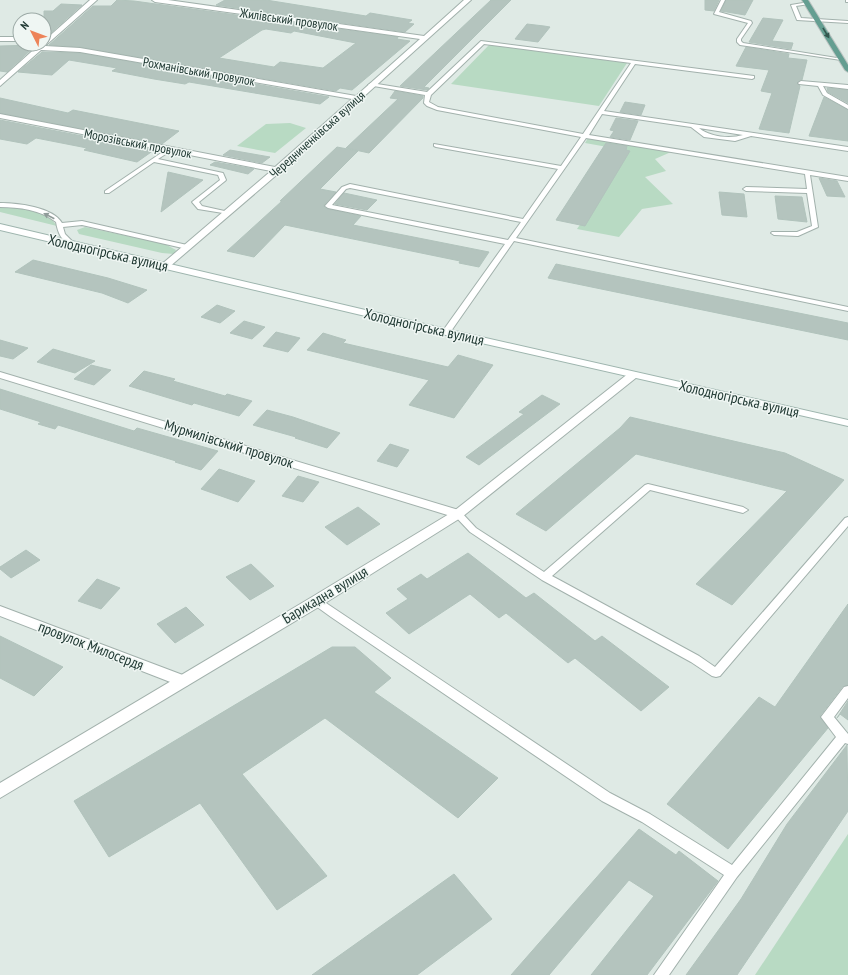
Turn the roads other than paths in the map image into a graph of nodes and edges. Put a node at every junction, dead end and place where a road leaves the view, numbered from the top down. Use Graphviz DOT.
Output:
graph roads {
  1 [pos="94,0"];
  2 [pos="155,0"];
  3 [pos="468,0"];
  4 [pos="723,0"];
  5 [pos="806,2"];
  6 [pos="818,20"];
  7 [pos="848,22"];
  8 [pos="52,36"];
  9 [pos="423,38"];
  10 [pos="0,39"];
  11 [pos="12,39"];
  12 [pos="52,45"];
  13 [pos="34,52"];
  14 [pos="841,59"];
  15 [pos="634,62"];
  16 [pos="848,70"];
  17 [pos="752,77"];
  18 [pos="801,83"];
  19 [pos="0,84"];
  20 [pos="820,84"];
  21 [pos="371,85"];
  22 [pos="848,87"];
  23 [pos="428,94"];
  24 [pos="357,98"];
  25 [pos="848,106"];
  26 [pos="601,112"];
  27 [pos="0,116"];
  28 [pos="585,136"];
  29 [pos="436,145"];
  30 [pos="170,149"];
  31 [pos="848,149"];
  32 [pos="154,160"];
  33 [pos="562,168"];
  34 [pos="277,170"];
  35 [pos="808,172"];
  36 [pos="848,178"];
  37 [pos="746,189"];
  38 [pos="810,191"];
  39 [pos="107,192"];
  40 [pos="0,205"];
  41 [pos="227,213"];
  42 [pos="526,221"];
  43 [pos="60,225"];
  44 [pos="0,227"];
  45 [pos="774,233"];
  46 [pos="511,241"];
  47 [pos="72,244"];
  48 [pos="187,247"];
  49 [pos="165,266"];
  50 [pos="848,309"];
  51 [pos="446,332"];
  52 [pos="0,375"];
  53 [pos="633,375"];
  54 [pos="848,423"];
  55 [pos="743,510"];
  56 [pos="458,514"];
  57 [pos="848,520"];
  58 [pos="545,577"];
  59 [pos="317,601"];
  60 [pos="0,611"];
  61 [pos="183,681"];
  62 [pos="848,690"];
  63 [pos="846,738"];
  64 [pos="0,790"];
  65 [pos="733,873"];
  66 [pos="661,975"];
  1 -- 8 [label="street"];
  2 -- 9 [label="street, Жилівський провулок"];
  3 -- 9 [label="street, Чередниченківська вулиця"];
  4 -- 14 [label="lane"];
  5 -- 6 [label="main road"];
  5 -- 6 [label="lane"];
  6 -- 7 [label="lane"];
  6 -- 14 [label="main road, one-way"];
  9 -- 21 [label="street, Чередниченківська вулиця"];
  10 -- 11 [label="street"];
  12 -- 24 [label="street, Рохманівський провулок"];
  13 -- 19 [label="street"];
  14 -- 16 [label="main road"];
  15 -- 17 [label="lane"];
  15 -- 23 [label="lane"];
  15 -- 26 [label="lane"];
  18 -- 20 [label="lane"];
  20 -- 22 [label="lane"];
  20 -- 25 [label="lane"];
  21 -- 23 [label="lane"];
  21 -- 24 [label="street, Чередниченківська вулиця"];
  23 -- 28 [label="lane"];
  24 -- 34 [label="street, Чередниченківська вулиця"];
  26 -- 28 [label="lane"];
  26 -- 31 [label="lane"];
  27 -- 30 [label="street, Морозівський провулок"];
  28 -- 33 [label="lane"];
  28 -- 35 [label="lane"];
  29 -- 33 [label="lane"];
  30 -- 32 [label="lane"];
  30 -- 34 [label="street, Морозівський провулок"];
  32 -- 39 [label="lane"];
  32 -- 41 [label="lane"];
  33 -- 42 [label="lane"];
  34 -- 41 [label="street, Чередниченківська вулиця"];
  35 -- 36 [label="lane"];
  35 -- 38 [label="lane"];
  37 -- 38 [label="lane"];
  38 -- 45 [label="lane"];
  43 -- 40 [label="lane, one-way"];
  41 -- 48 [label="street, Чередниченківська вулиця"];
  42 -- 46 [label="lane"];
  42 -- 46 [label="lane"];
  43 -- 47 [label="lane"];
  43 -- 48 [label="lane"];
  44 -- 47 [label="street, Холодногірська вулиця"];
  46 -- 50 [label="lane"];
  46 -- 51 [label="lane"];
  47 -- 49 [label="street, Холодногірська вулиця"];
  48 -- 49 [label="street, Чередниченківська вулиця"];
  49 -- 51 [label="street, Холодногірська вулиця"];
  51 -- 53 [label="street, Холодногірська вулиця"];
  52 -- 56 [label="street, Мурмилівський провулок"];
  53 -- 54 [label="street, Холодногірська вулиця"];
  53 -- 56 [label="street, Барикадна вулиця"];
  55 -- 58 [label="lane"];
  56 -- 58 [label="lane"];
  56 -- 59 [label="street, Барикадна вулиця"];
  57 -- 58 [label="lane"];
  59 -- 61 [label="street, Барикадна вулиця"];
  59 -- 65 [label="lane"];
  60 -- 61 [label="street, провулок Милосердя"];
  61 -- 64 [label="street, Барикадна вулиця"];
  62 -- 63 [label="lane"];
  63 -- 65 [label="lane"];
  65 -- 66 [label="lane"];
}
